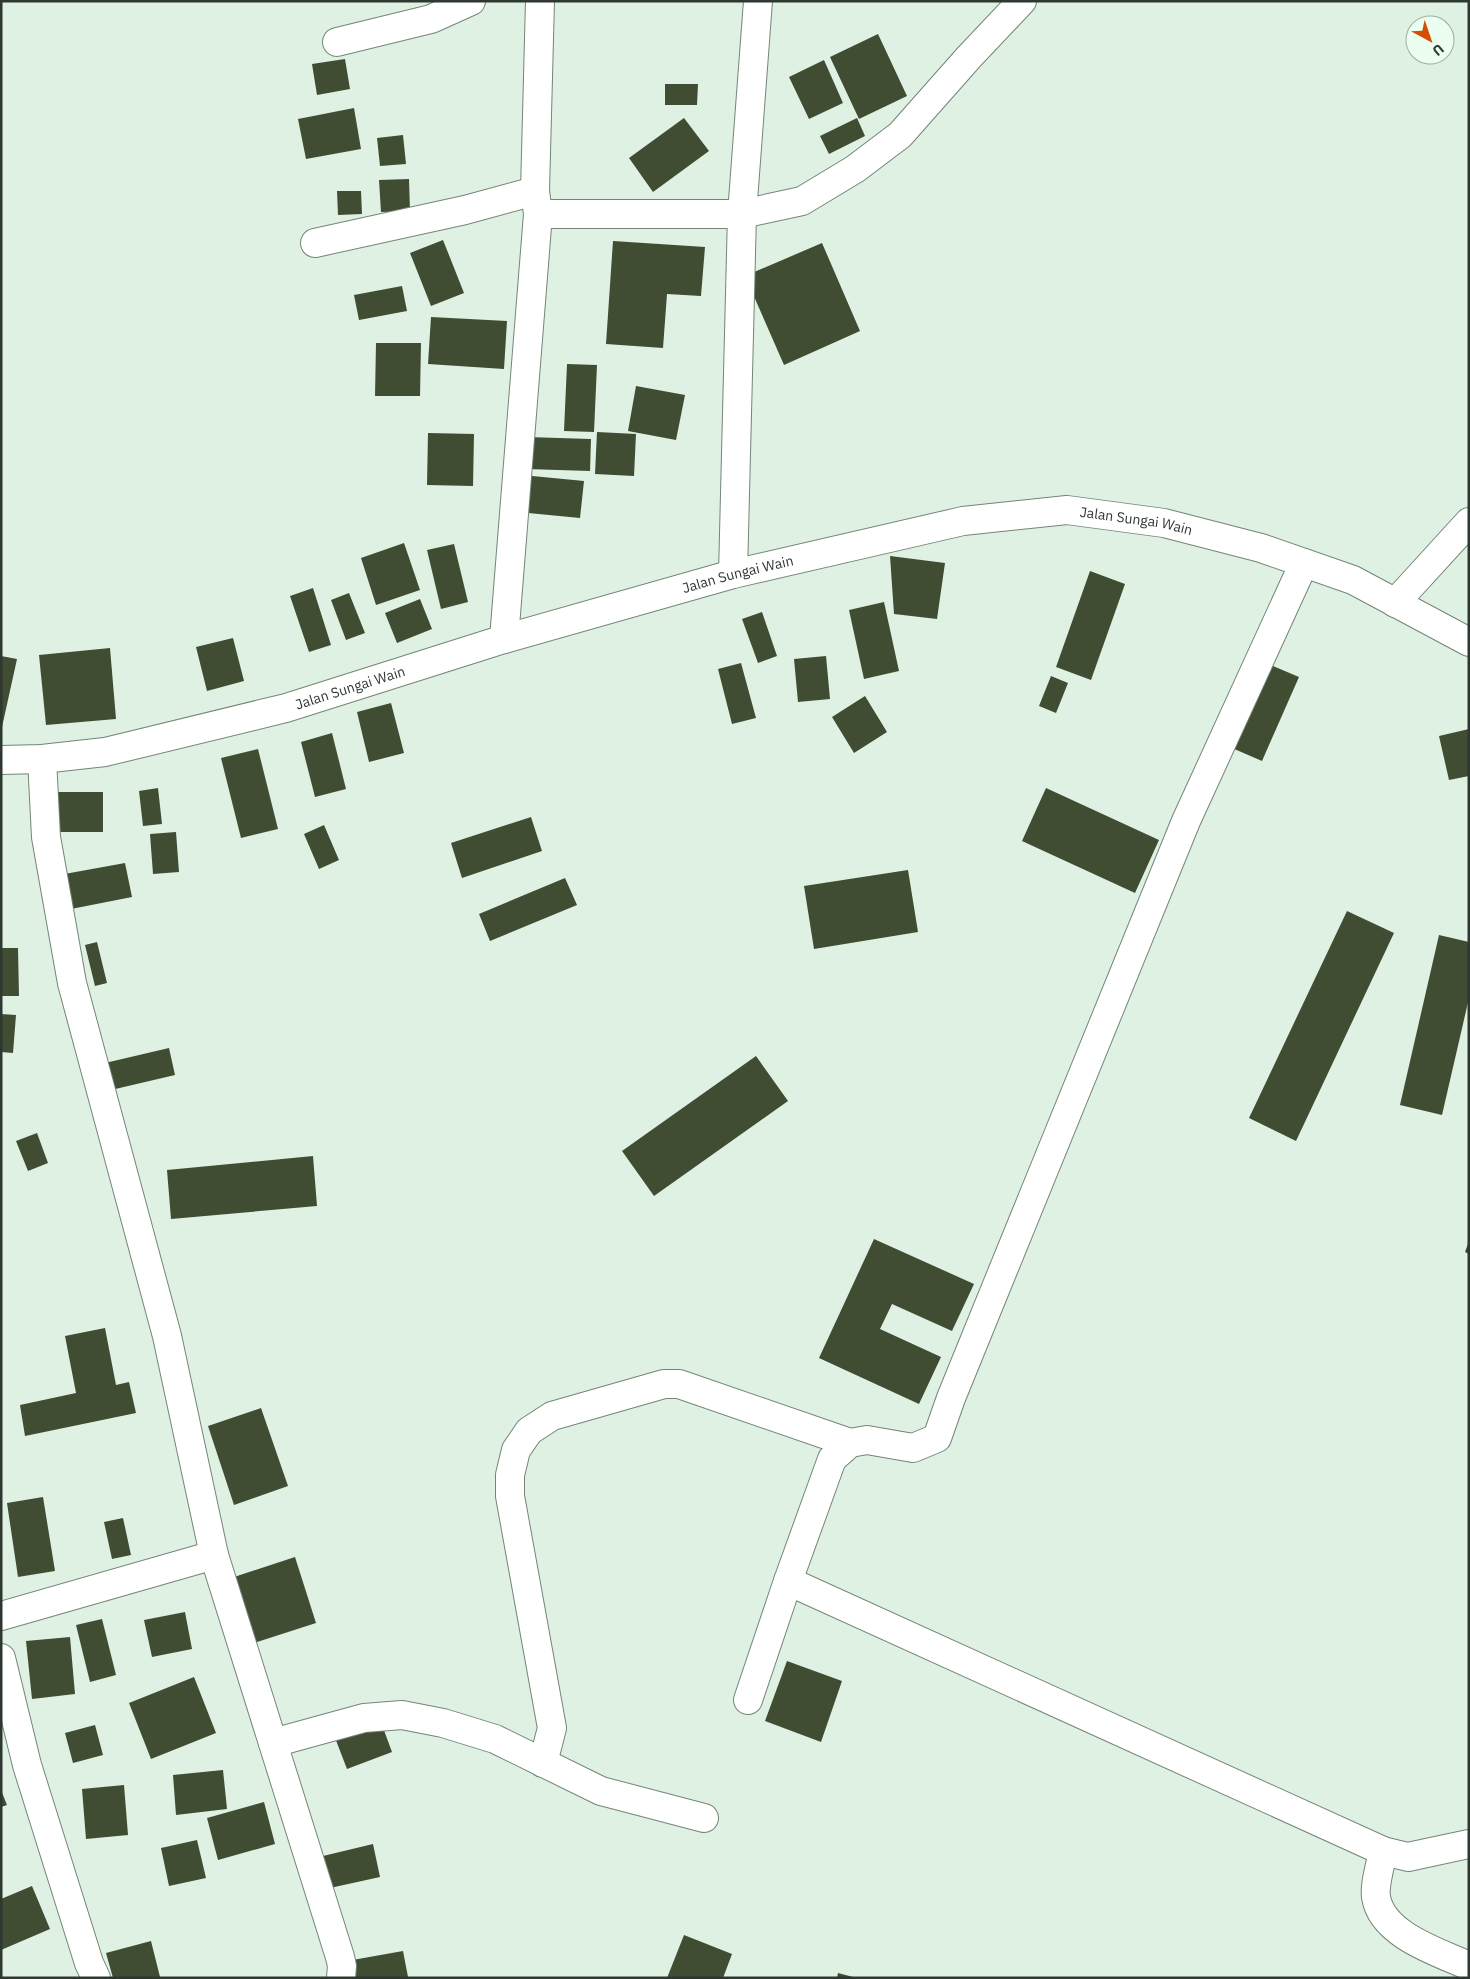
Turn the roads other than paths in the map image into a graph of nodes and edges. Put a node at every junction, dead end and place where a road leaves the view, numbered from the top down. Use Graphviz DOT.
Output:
graph roads {
  1 [pos="471,1"];
  2 [pos="540,1"];
  3 [pos="758,1"];
  4 [pos="1022,1"];
  5 [pos="337,42"];
  6 [pos="536,203"];
  7 [pos="742,214"];
  8 [pos="315,243"];
  9 [pos="1469,522"];
  10 [pos="1304,563"];
  11 [pos="733,574"];
  12 [pos="1395,603"];
  13 [pos="504,639"];
  14 [pos="1469,642"];
  15 [pos="42,759"];
  16 [pos="1,760"];
  17 [pos="850,1442"];
  18 [pos="214,1554"];
  19 [pos="788,1581"];
  20 [pos="1,1616"];
  21 [pos="1,1658"];
  22 [pos="748,1700"];
  23 [pos="273,1743"];
  24 [pos="542,1763"];
  25 [pos="704,1818"];
  26 [pos="1469,1844"];
  27 [pos="1383,1851"];
  28 [pos="1469,1966"];
  29 [pos="96,1978"];
  30 [pos="341,1978"];
  1 -- 5 [label="street"];
  2 -- 6 [label="street"];
  3 -- 7 [label="street"];
  4 -- 7 [label="street"];
  6 -- 7 [label="street"];
  6 -- 8 [label="street"];
  6 -- 13 [label="street"];
  7 -- 11 [label="street"];
  9 -- 12 [label="street"];
  10 -- 11 [label="street, Jalan Sungai Wain"];
  10 -- 12 [label="street, Jalan Sungai Wain"];
  10 -- 17 [label="street"];
  11 -- 13 [label="street, Jalan Sungai Wain"];
  12 -- 14 [label="street, Jalan Sungai Wain"];
  13 -- 15 [label="street, Jalan Sungai Wain"];
  15 -- 16 [label="street, Jalan Sungai Wain"];
  15 -- 18 [label="street"];
  17 -- 19 [label="street"];
  17 -- 24 [label="street"];
  18 -- 20 [label="street"];
  18 -- 23 [label="street"];
  19 -- 22 [label="street"];
  19 -- 27 [label="street"];
  21 -- 29 [label="street"];
  23 -- 24 [label="street"];
  23 -- 30 [label="street"];
  24 -- 25 [label="street"];
  26 -- 27 [label="street"];
  27 -- 28 [label="street"];
}
